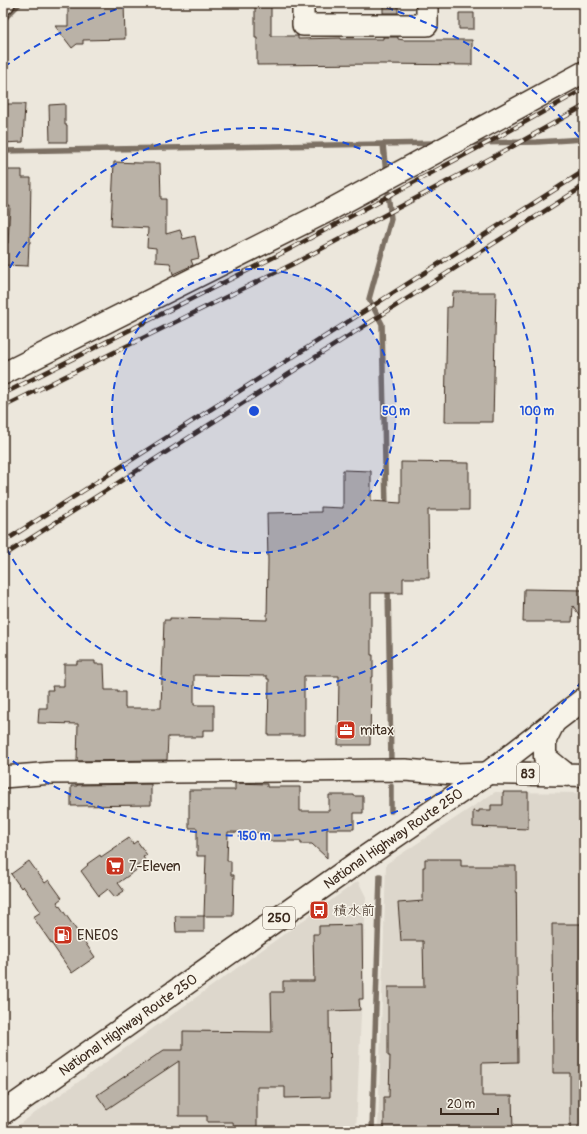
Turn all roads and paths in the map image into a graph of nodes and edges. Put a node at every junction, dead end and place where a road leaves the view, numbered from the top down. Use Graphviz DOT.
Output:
graph roads {
  1 [pos="303,3"];
  2 [pos="427,3"];
  3 [pos="584,72"];
  4 [pos="3,374"];
  5 [pos="584,700"];
  6 [pos="554,722"];
  7 [pos="488,773"];
  8 [pos="576,775"];
  9 [pos="3,777"];
  10 [pos="3,1113"];
  1 -- 2 [label="street"];
  3 -- 4 [label="street"];
  5 -- 6 [label="main road, National Highway Route 250 / 250"];
  6 -- 7 [label="main road, National Highway Route 250 / 250"];
  6 -- 8 [label="main road, 83"];
  7 -- 8 [label="main road, 83"];
  7 -- 9 [label="street"];
  7 -- 10 [label="main road, National Highway Route 250 / 250"];
}
